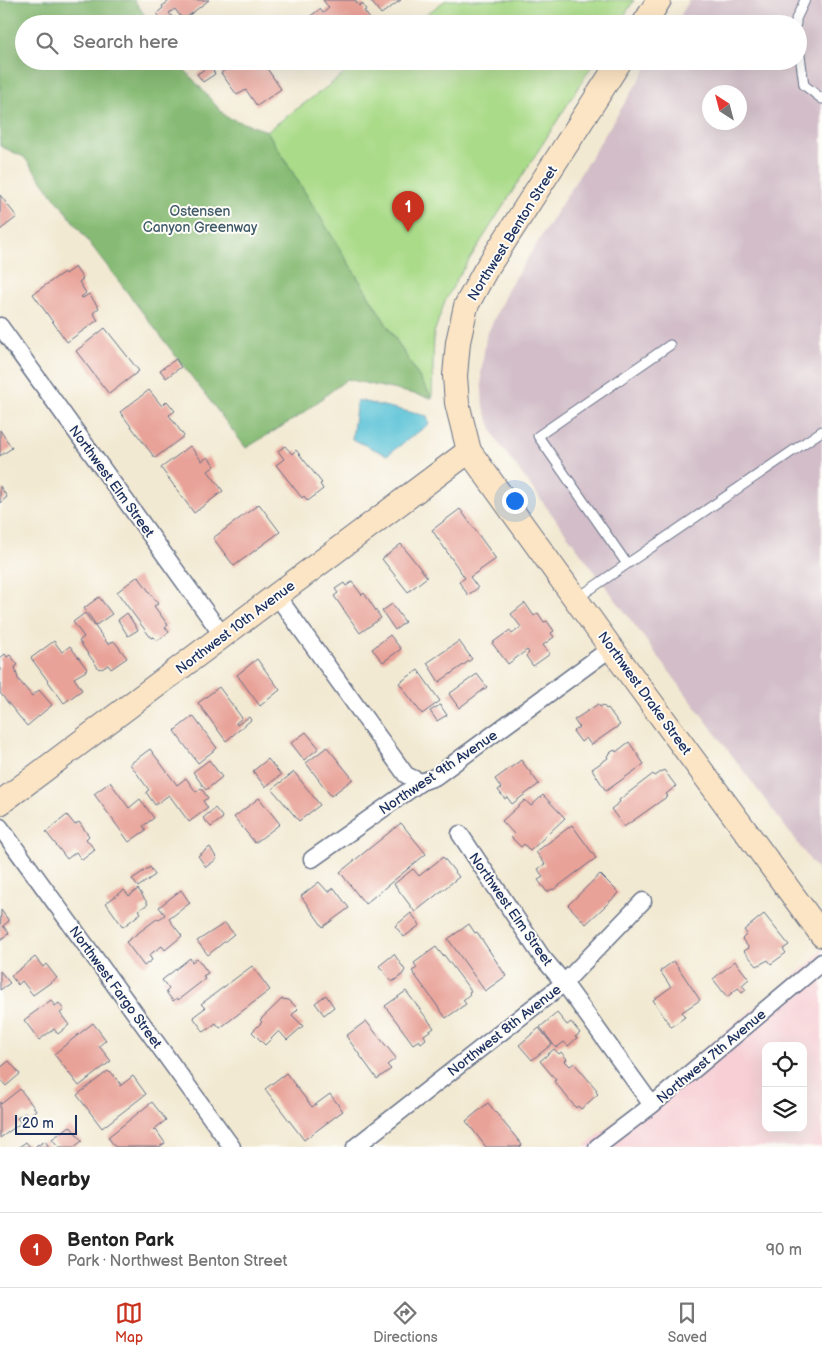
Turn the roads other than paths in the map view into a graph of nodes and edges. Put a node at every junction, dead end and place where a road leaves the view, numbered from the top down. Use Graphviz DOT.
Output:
graph roads {
  1 [pos="660,0"];
  2 [pos="805,0"];
  3 [pos="650,15"];
  4 [pos="798,15"];
  5 [pos="614,70"];
  6 [pos="802,70"];
  7 [pos="822,99"];
  8 [pos="0,326"];
  9 [pos="670,345"];
  10 [pos="822,431"];
  11 [pos="469,451"];
  12 [pos="626,564"];
  13 [pos="277,596"];
  14 [pos="576,599"];
  15 [pos="223,636"];
  16 [pos="612,648"];
  17 [pos="421,782"];
  18 [pos="0,803"];
  19 [pos="0,828"];
  20 [pos="460,834"];
  21 [pos="312,859"];
  22 [pos="643,901"];
  23 [pos="822,935"];
  24 [pos="822,962"];
  25 [pos="564,983"];
  26 [pos="652,1105"];
  27 [pos="232,1147"];
  28 [pos="355,1147"];
  29 [pos="598,1147"];
  1 -- 3 [label="street"];
  2 -- 4 [label="lane"];
  5 -- 11 [label="street, Northwest Benton Street"];
  6 -- 7 [label="lane"];
  8 -- 15 [label="street, Northwest Elm Street"];
  9 -- 12 [label="lane"];
  10 -- 12 [label="lane"];
  11 -- 13 [label="street, Northwest 10th Avenue"];
  11 -- 14 [label="street, Northwest Drake Street"];
  12 -- 14 [label="lane"];
  13 -- 15 [label="street, Northwest 10th Avenue"];
  13 -- 17 [label="street"];
  14 -- 16 [label="street, Northwest Drake Street"];
  15 -- 18 [label="street, Northwest 10th Avenue"];
  16 -- 17 [label="street, Northwest 9th Avenue"];
  16 -- 23 [label="street, Northwest Drake Street"];
  17 -- 21 [label="street, Northwest 9th Avenue"];
  19 -- 27 [label="street, Northwest Fargo Street"];
  20 -- 25 [label="street, Northwest Elm Street"];
  22 -- 25 [label="street, Northwest 8th Avenue"];
  24 -- 26 [label="street, Northwest 7th Avenue"];
  25 -- 26 [label="street, Northwest Elm Street"];
  25 -- 28 [label="street, Northwest 8th Avenue"];
  26 -- 29 [label="street, Northwest 7th Avenue"];
}
